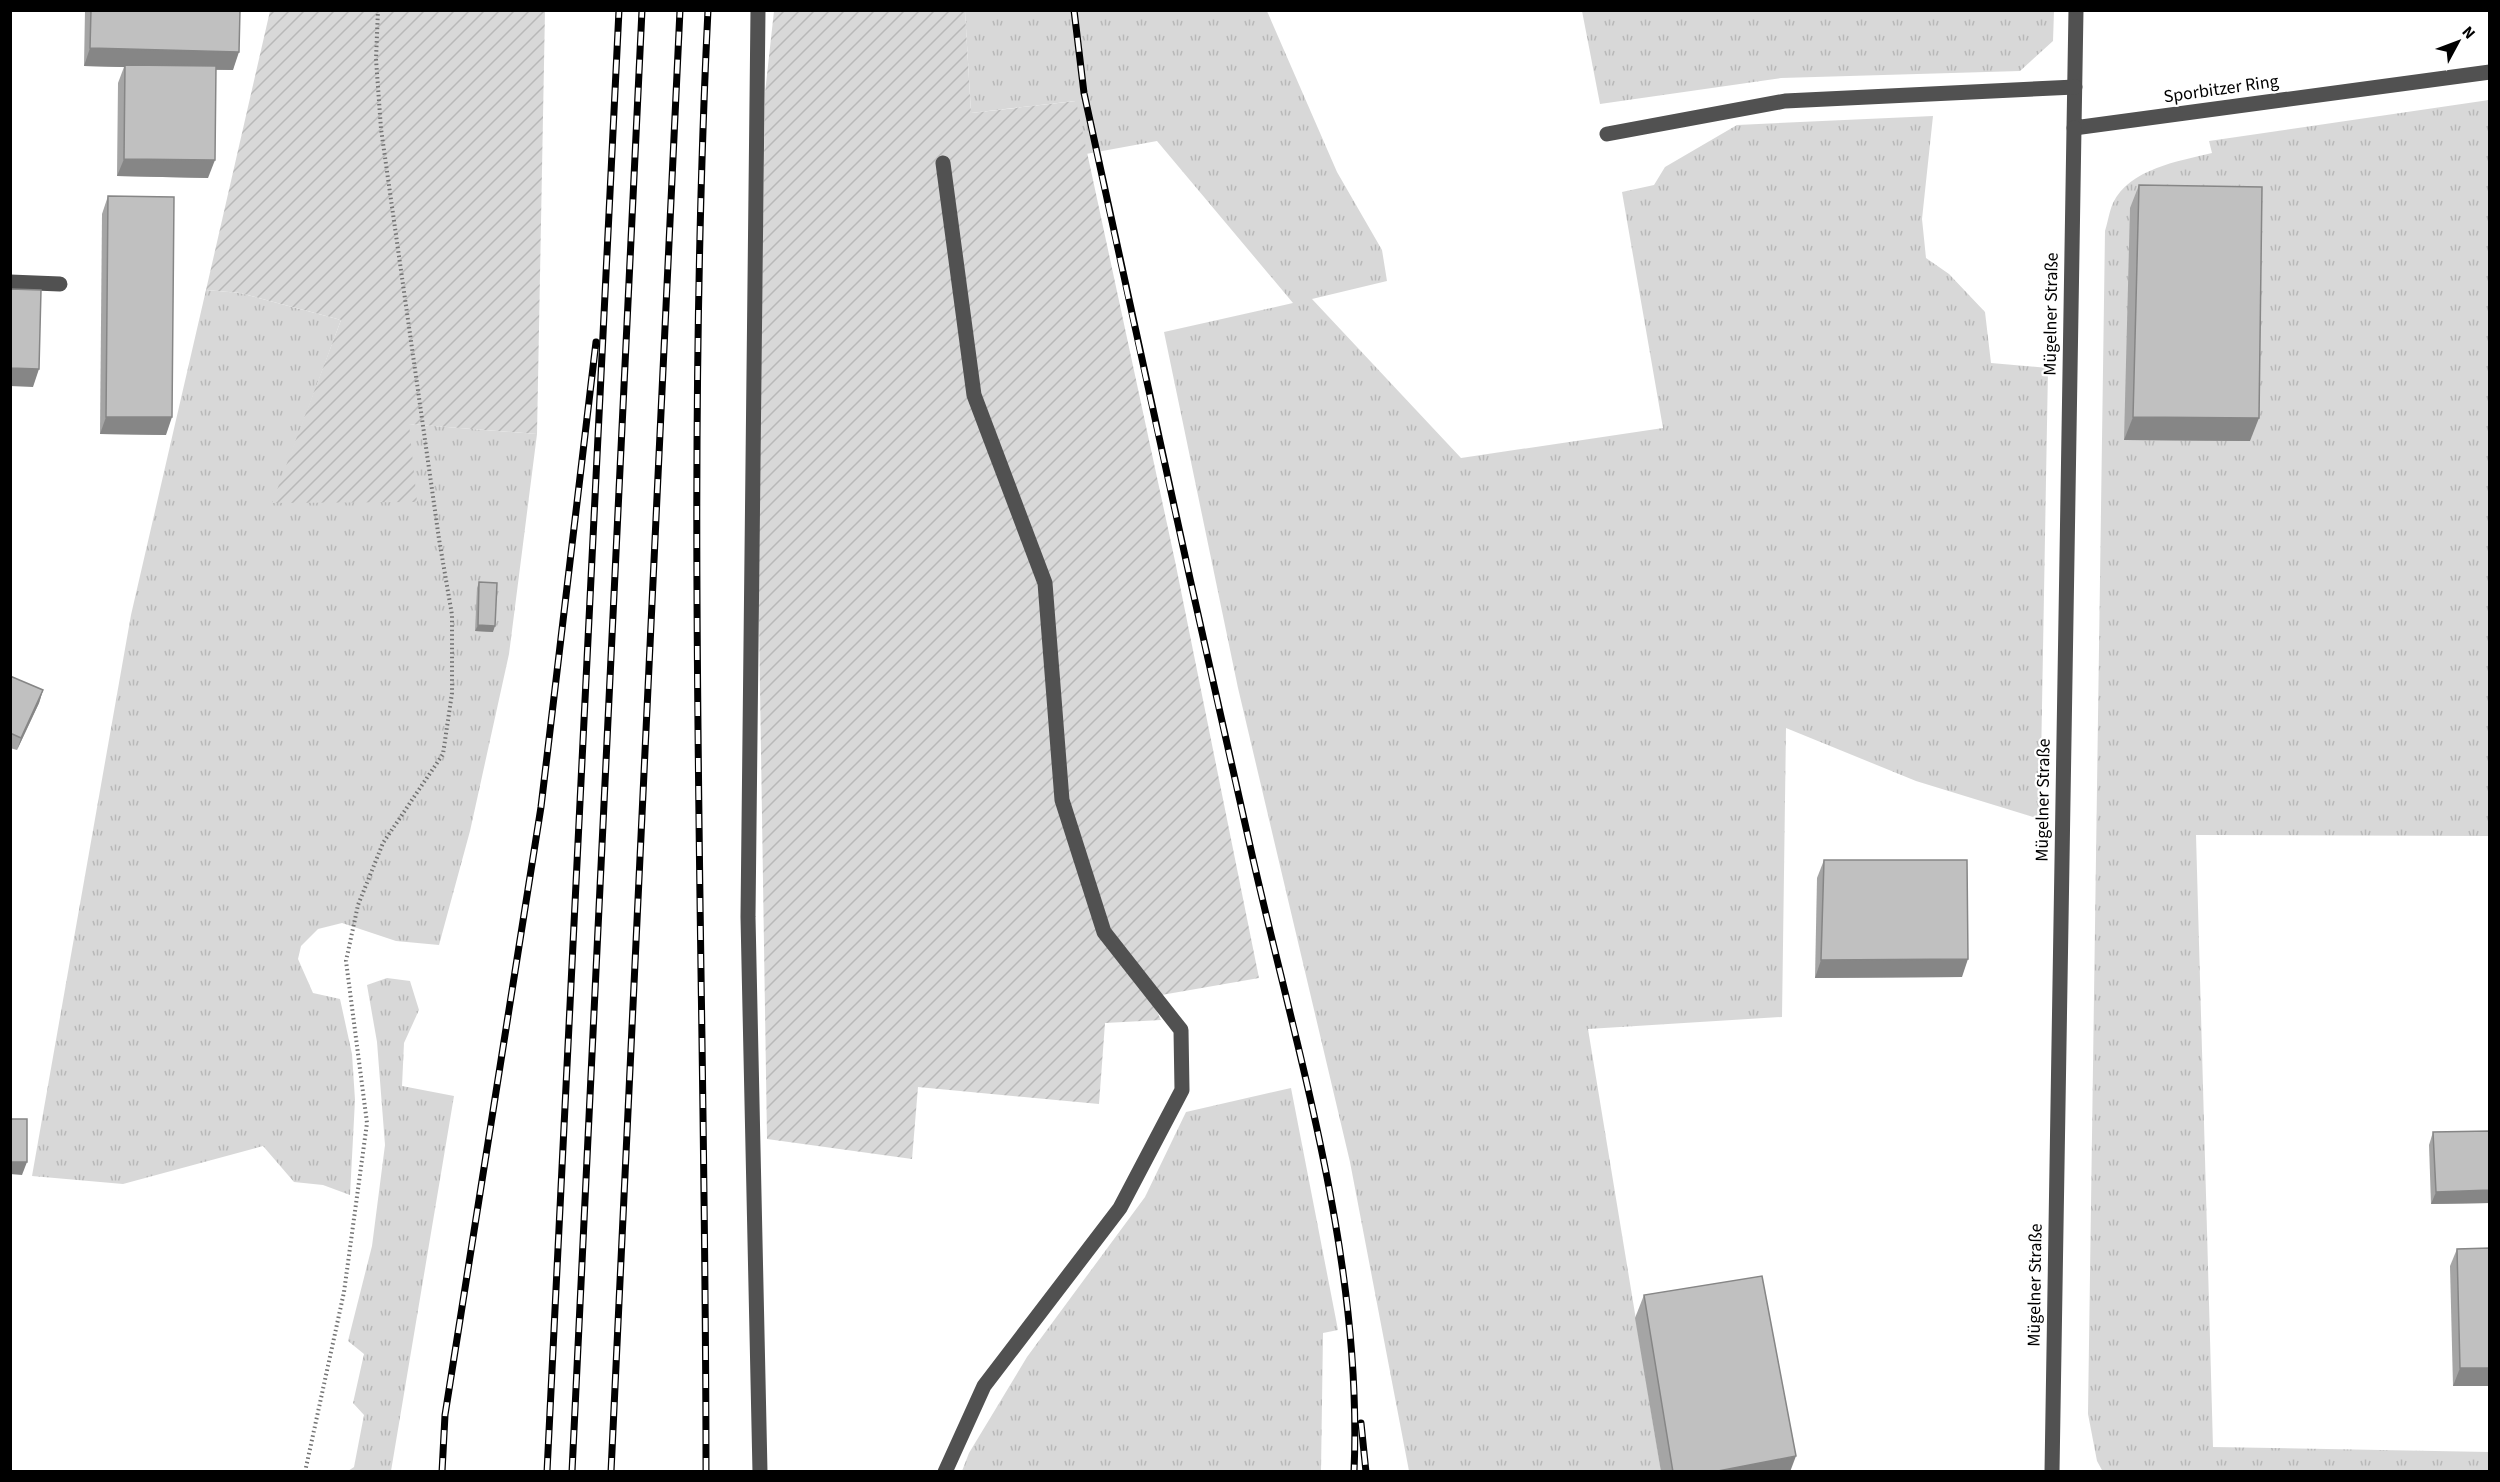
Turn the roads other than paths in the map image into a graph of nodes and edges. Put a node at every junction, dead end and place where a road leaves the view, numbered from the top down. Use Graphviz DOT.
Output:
graph roads {
  1 [pos="758,10"];
  2 [pos="2076,10"];
  3 [pos="2490,72"];
  4 [pos="2074,87"];
  5 [pos="2074,128"];
  6 [pos="1607,134"];
  7 [pos="943,163"];
  8 [pos="10,282"];
  9 [pos="60,284"];
  10 [pos="760,1472"];
  11 [pos="945,1472"];
  12 [pos="2052,1472"];
  1 -- 10 [label="street"];
  2 -- 4 [label="street"];
  3 -- 5 [label="street, Sporbitzer Ring"];
  4 -- 5 [label="street"];
  4 -- 6 [label="street"];
  5 -- 12 [label="street, Mügelner Straße"];
  7 -- 11 [label="street"];
  8 -- 9 [label="street"];
}
